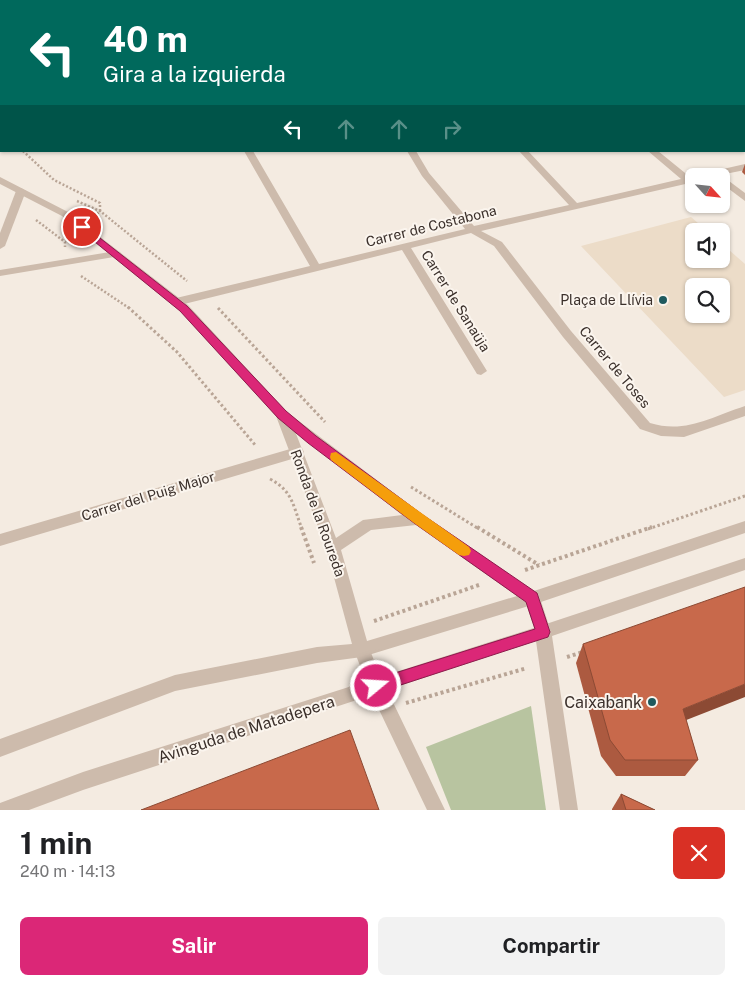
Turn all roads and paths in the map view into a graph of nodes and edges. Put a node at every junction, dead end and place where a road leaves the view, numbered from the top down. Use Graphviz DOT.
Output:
graph roads {
  1 [pos="249,152"];
  2 [pos="412,152"];
  3 [pos="524,152"];
  4 [pos="653,152"];
  5 [pos="745,167"];
  6 [pos="730,172"];
  7 [pos="685,175"];
  8 [pos="0,180"];
  9 [pos="685,180"];
  10 [pos="730,186"];
  11 [pos="22,191"];
  12 [pos="745,198"];
  13 [pos="75,200"];
  14 [pos="16,204"];
  15 [pos="576,207"];
  16 [pos="472,230"];
  17 [pos="0,246"];
  18 [pos="405,248"];
  19 [pos="116,254"];
  20 [pos="68,262"];
  21 [pos="316,268"];
  22 [pos="0,273"];
  23 [pos="204,295"];
  24 [pos="176,302"];
  25 [pos="481,371"];
  26 [pos="745,411"];
  27 [pos="282,414"];
  28 [pos="326,424"];
  29 [pos="297,452"];
  30 [pos="264,462"];
  31 [pos="408,485"];
  32 [pos="745,496"];
  33 [pos="418,519"];
  34 [pos="745,527"];
  35 [pos="0,540"];
  36 [pos="333,548"];
  37 [pos="745,564"];
  38 [pos="539,565"];
  39 [pos="317,571"];
  40 [pos="502,577"];
  41 [pos="532,598"];
  42 [pos="356,627"];
  43 [pos="543,632"];
  44 [pos="362,650"];
  45 [pos="376,686"];
  46 [pos="0,748"];
  47 [pos="4,810"];
  48 [pos="436,810"];
  49 [pos="569,810"];
  1 -- 21 [label="street"];
  2 -- 16 [label="street"];
  3 -- 15 [label="street"];
  4 -- 7 [label="street"];
  5 -- 6 [label="street"];
  8 -- 11 [label="street, Ronda de la Roureda"];
  9 -- 15 [label="street, Carrer de Costabona"];
  10 -- 12 [label="street"];
  11 -- 14 [label="street"];
  11 -- 19 [label="street, Ronda de la Roureda"];
  13 -- 23 [label="path"];
  14 -- 17 [label="street"];
  14 -- 20 [label="path"];
  15 -- 16 [label="street, Carrer de Costabona"];
  16 -- 18 [label="street, Carrer de Costabona"];
  16 -- 26 [label="street, Carrer de Toses"];
  18 -- 21 [label="street, Carrer de Costabona"];
  18 -- 25 [label="street, Carrer de Sanaüja"];
  19 -- 20 [label="street"];
  19 -- 24 [label="street, Ronda de la Roureda"];
  20 -- 22 [label="street"];
  20 -- 30 [label="path"];
  21 -- 23 [label="street, Carrer de Costabona"];
  23 -- 24 [label="street, Carrer de Costabona"];
  23 -- 28 [label="path"];
  24 -- 27 [label="street, Ronda de la Roureda"];
  27 -- 29 [label="street, Ronda de la Roureda"];
  27 -- 33 [label="street"];
  29 -- 30 [label="street, Carrer del Puig Major"];
  29 -- 36 [label="street, Ronda de la Roureda"];
  30 -- 35 [label="street, Carrer del Puig Major"];
  30 -- 39 [label="path"];
  31 -- 38 [label="path"];
  32 -- 38 [label="path"];
  33 -- 36 [label="street"];
  33 -- 40 [label="street"];
  34 -- 41 [label="street"];
  36 -- 42 [label="street, Ronda de la Roureda"];
  37 -- 43 [label="street, Avinguda de Matadepera"];
  38 -- 40 [label="path"];
  40 -- 41 [label="street"];
  40 -- 42 [label="path"];
  41 -- 43 [label="street"];
  41 -- 44 [label="street"];
  42 -- 44 [label="street, Ronda de la Roureda"];
  43 -- 45 [label="street, Avinguda de Matadepera"];
  43 -- 49 [label="street"];
  44 -- 45 [label="street, Ronda de la Roureda"];
  44 -- 46 [label="street"];
  45 -- 47 [label="street, Avinguda de Matadepera"];
  45 -- 48 [label="street, Ronda de la Roureda"];
}
